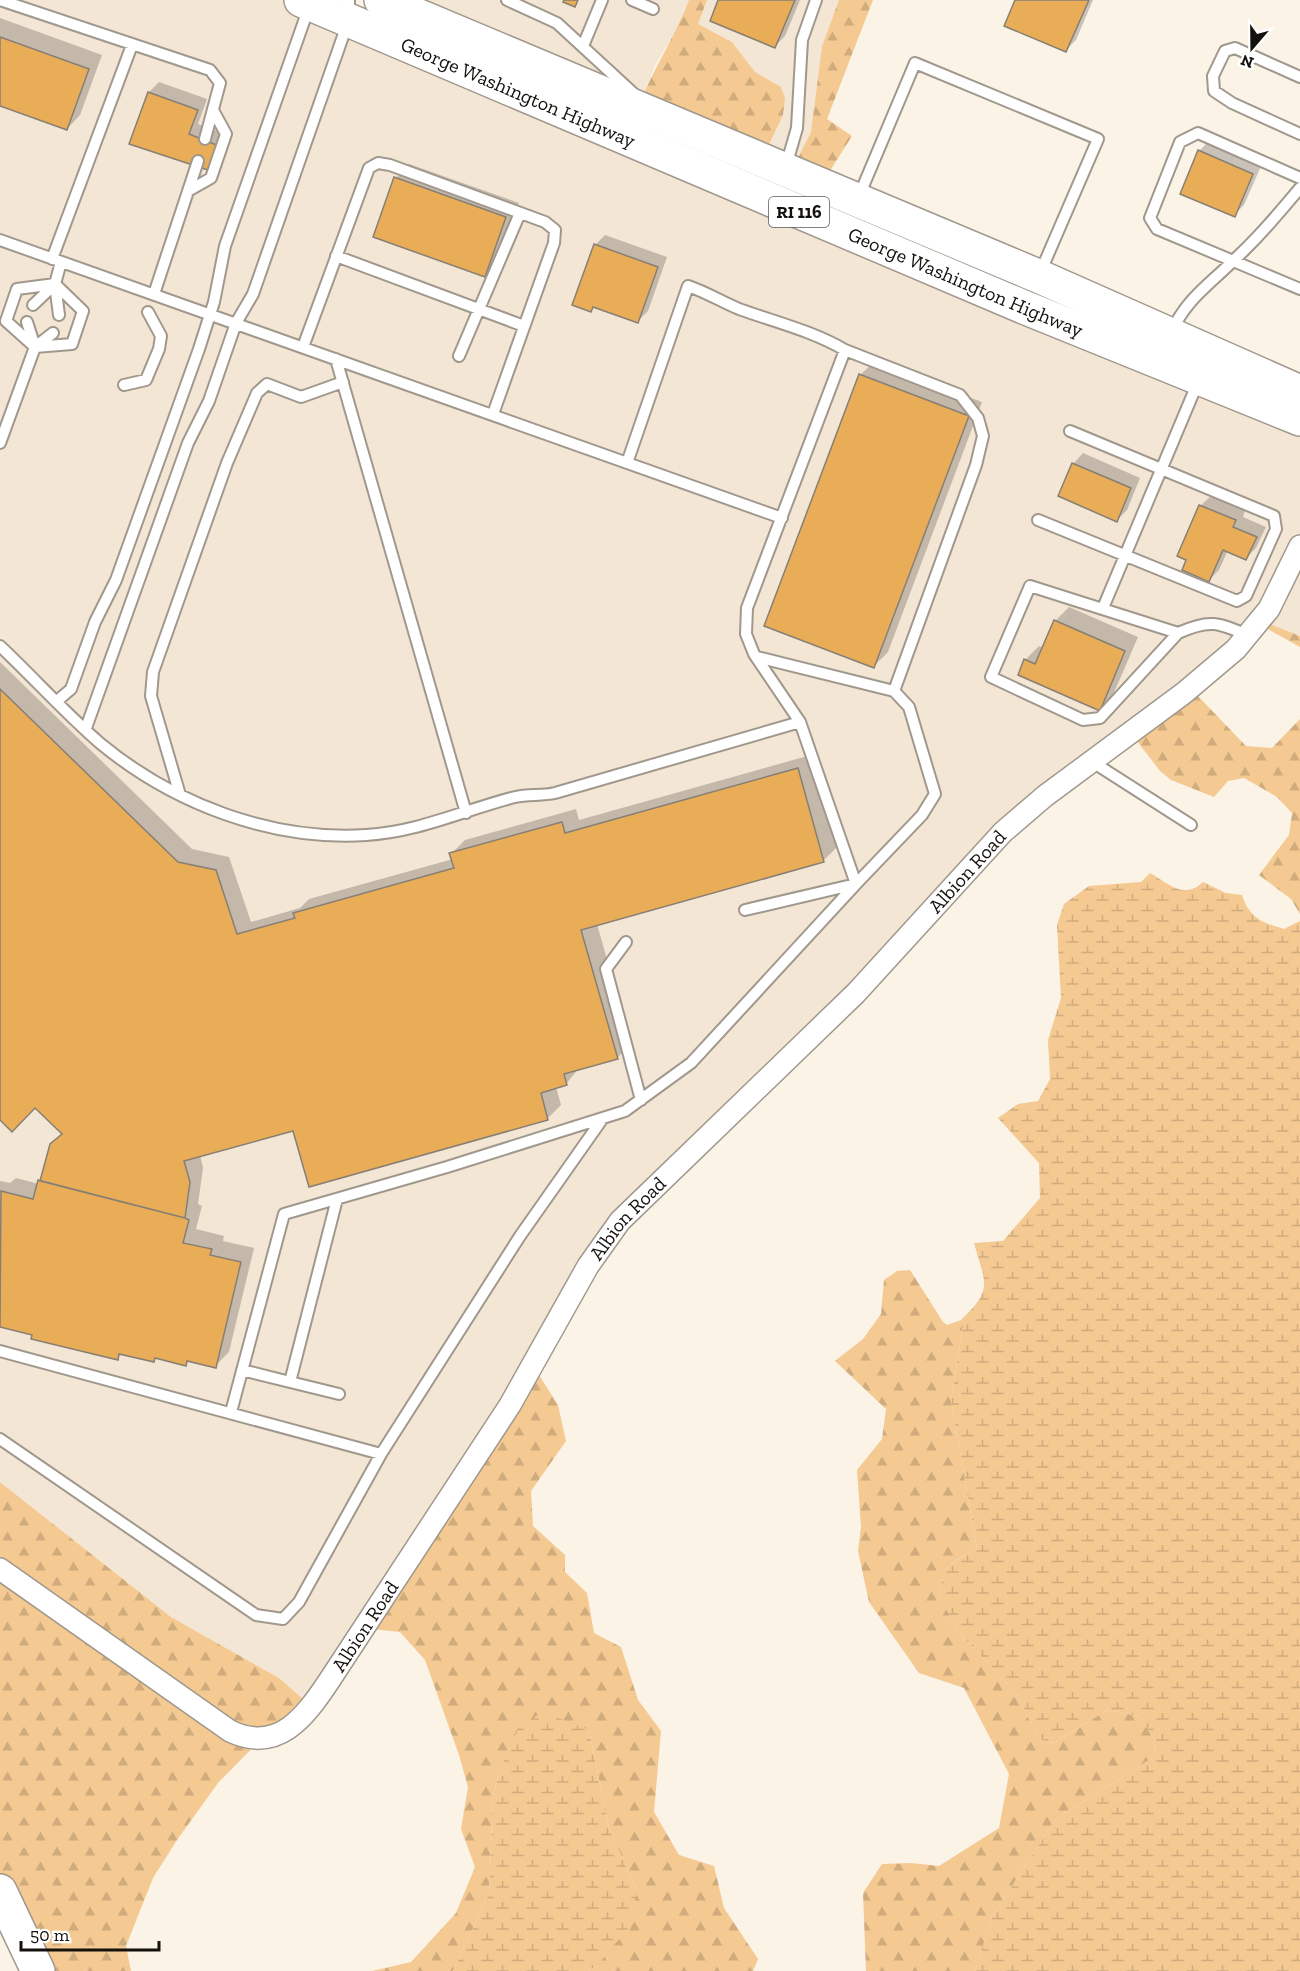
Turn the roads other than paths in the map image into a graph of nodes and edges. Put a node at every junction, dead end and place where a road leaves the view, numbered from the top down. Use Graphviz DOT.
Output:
graph roads {
  1 [pos="0,0"];
  2 [pos="381,0"];
  3 [pos="507,0"];
  4 [pos="602,0"];
  5 [pos="632,0"];
  6 [pos="816,0"];
  7 [pos="310,1"];
  8 [pos="523,3"];
  9 [pos="654,9"];
  10 [pos="349,10"];
  11 [pos="132,45"];
  12 [pos="583,46"];
  13 [pos="1300,77"];
  14 [pos="214,112"];
  15 [pos="657,116"];
  16 [pos="1300,134"];
  17 [pos="205,139"];
  18 [pos="198,161"];
  19 [pos="785,169"];
  20 [pos="1300,178"];
  21 [pos="1300,189"];
  22 [pos="188,191"];
  23 [pos="858,199"];
  24 [pos="520,213"];
  25 [pos="0,240"];
  26 [pos="336,256"];
  27 [pos="57,260"];
  28 [pos="1233,261"];
  29 [pos="1038,276"];
  30 [pos="55,284"];
  31 [pos="1300,289"];
  32 [pos="154,294"];
  33 [pos="33,305"];
  34 [pos="480,310"];
  35 [pos="148,312"];
  36 [pos="210,314"];
  37 [pos="59,315"];
  38 [pos="27,322"];
  39 [pos="236,323"];
  40 [pos="524,326"];
  41 [pos="53,333"];
  42 [pos="1171,333"];
  43 [pos="35,347"];
  44 [pos="303,347"];
  45 [pos="845,350"];
  46 [pos="459,356"];
  47 [pos="336,359"];
  48 [pos="1199,379"];
  49 [pos="343,382"];
  50 [pos="124,385"];
  51 [pos="1300,392"];
  52 [pos="493,414"];
  53 [pos="1300,419"];
  54 [pos="1070,431"];
  55 [pos="0,443"];
  56 [pos="627,463"];
  57 [pos="1161,469"];
  58 [pos="782,518"];
  59 [pos="1038,520"];
  60 [pos="1300,546"];
  61 [pos="1125,555"];
  62 [pos="1103,608"];
  63 [pos="1178,633"];
  64 [pos="1249,636"];
  65 [pos="0,646"];
  66 [pos="757,657"];
  67 [pos="894,691"];
  68 [pos="57,701"];
  69 [pos="800,722"];
  70 [pos="86,728"];
  71 [pos="1091,761"];
  72 [pos="180,795"];
  73 [pos="466,813"];
  74 [pos="1191,825"];
  75 [pos="856,884"];
  76 [pos="745,910"];
  77 [pos="626,942"];
  78 [pos="641,1100"];
  79 [pos="603,1118"];
  80 [pos="337,1199"];
  81 [pos="0,1352"];
  82 [pos="242,1370"];
  83 [pos="291,1382"];
  84 [pos="339,1394"];
  85 [pos="231,1412"];
  86 [pos="0,1439"];
  87 [pos="381,1454"];
  88 [pos="0,1569"];
  89 [pos="0,1891"];
  90 [pos="38,1971"];
  1 -- 11 [label="lane"];
  2 -- 15 [label="main road, George Washington Highway / RI 116"];
  3 -- 8 [label="lane"];
  4 -- 12 [label="lane"];
  5 -- 9 [label="lane"];
  6 -- 19 [label="lane"];
  7 -- 10 [label="main road, George Washington Highway / RI 116"];
  7 -- 36 [label="lane"];
  8 -- 12 [label="lane"];
  10 -- 39 [label="lane"];
  10 -- 48 [label="main road, George Washington Highway / RI 116"];
  11 -- 14 [label="lane"];
  11 -- 27 [label="lane"];
  12 -- 15 [label="lane"];
  13 -- 16 [label="lane"];
  14 -- 17 [label="lane"];
  14 -- 22 [label="lane"];
  15 -- 19 [label="main road, George Washington Highway / RI 116"];
  18 -- 22 [label="lane"];
  19 -- 23 [label="main road, George Washington Highway / RI 116"];
  20 -- 28 [label="lane"];
  21 -- 28 [label="lane"];
  22 -- 32 [label="lane"];
  23 -- 29 [label="main road, George Washington Highway / RI 116"];
  23 -- 29 [label="lane"];
  24 -- 26 [label="lane"];
  24 -- 34 [label="lane"];
  24 -- 40 [label="lane"];
  25 -- 27 [label="lane"];
  26 -- 34 [label="lane"];
  26 -- 44 [label="lane"];
  27 -- 30 [label="lane"];
  27 -- 32 [label="lane"];
  28 -- 31 [label="lane"];
  28 -- 42 [label="lane"];
  29 -- 42 [label="main road, George Washington Highway / RI 116"];
  30 -- 33 [label="lane"];
  30 -- 37 [label="lane"];
  30 -- 43 [label="lane"];
  30 -- 43 [label="lane"];
  32 -- 36 [label="lane"];
  34 -- 40 [label="lane"];
  34 -- 46 [label="lane"];
  35 -- 50 [label="lane"];
  36 -- 39 [label="lane"];
  36 -- 68 [label="lane"];
  38 -- 43 [label="lane"];
  39 -- 44 [label="lane"];
  39 -- 70 [label="lane"];
  40 -- 52 [label="lane"];
  41 -- 43 [label="lane"];
  42 -- 51 [label="main road, George Washington Highway / RI 116"];
  43 -- 55 [label="lane"];
  44 -- 47 [label="lane"];
  45 -- 56 [label="lane"];
  45 -- 58 [label="lane"];
  45 -- 67 [label="lane"];
  47 -- 49 [label="lane"];
  47 -- 52 [label="lane"];
  48 -- 53 [label="main road, George Washington Highway / RI 116"];
  48 -- 57 [label="lane"];
  49 -- 72 [label="lane"];
  49 -- 73 [label="lane"];
  52 -- 56 [label="lane"];
  54 -- 57 [label="lane"];
  56 -- 58 [label="lane"];
  57 -- 61 [label="lane"];
  57 -- 61 [label="lane"];
  58 -- 66 [label="lane"];
  59 -- 61 [label="lane"];
  60 -- 64 [label="street, Albion Road"];
  61 -- 62 [label="lane"];
  62 -- 63 [label="lane"];
  62 -- 63 [label="lane"];
  63 -- 64 [label="lane"];
  64 -- 71 [label="street, Albion Road"];
  65 -- 68 [label="lane"];
  66 -- 67 [label="lane"];
  66 -- 69 [label="lane"];
  67 -- 75 [label="lane"];
  68 -- 70 [label="lane"];
  69 -- 73 [label="lane"];
  69 -- 75 [label="lane"];
  70 -- 72 [label="lane"];
  71 -- 74 [label="lane"];
  71 -- 88 [label="street, Albion Road"];
  72 -- 73 [label="lane"];
  75 -- 76 [label="lane"];
  75 -- 78 [label="lane"];
  77 -- 78 [label="lane"];
  78 -- 79 [label="lane"];
  79 -- 80 [label="lane"];
  79 -- 87 [label="lane"];
  80 -- 82 [label="lane"];
  80 -- 83 [label="lane"];
  81 -- 85 [label="lane"];
  82 -- 83 [label="lane"];
  82 -- 85 [label="lane"];
  83 -- 84 [label="lane"];
  85 -- 87 [label="lane"];
  86 -- 87 [label="lane"];
  89 -- 90 [label="main road"];
}
